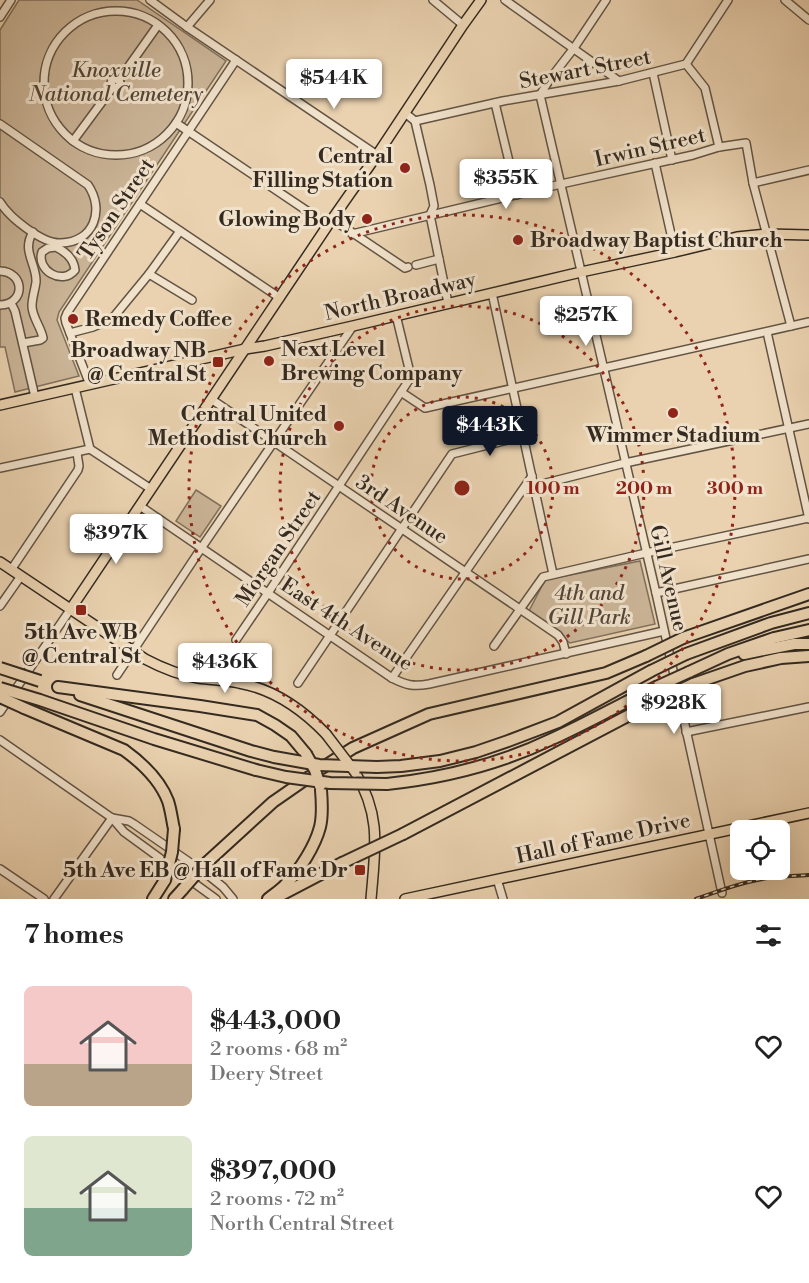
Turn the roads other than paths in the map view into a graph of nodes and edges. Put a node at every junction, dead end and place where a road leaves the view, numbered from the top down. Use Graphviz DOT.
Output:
graph roads {
  1 [pos="11,0"];
  2 [pos="150,0"];
  3 [pos="210,0"];
  4 [pos="433,0"];
  5 [pos="481,0"];
  6 [pos="506,0"];
  7 [pos="606,0"];
  8 [pos="728,0"];
  9 [pos="785,0"];
  10 [pos="0,17"];
  11 [pos="809,20"];
  12 [pos="158,24"];
  13 [pos="463,25"];
  14 [pos="187,27"];
  15 [pos="574,48"];
  16 [pos="236,60"];
  17 [pos="686,64"];
  18 [pos="653,73"];
  19 [pos="619,81"];
  20 [pos="540,95"];
  21 [pos="495,103"];
  22 [pos="405,113"];
  23 [pos="415,121"];
  24 [pos="176,123"];
  25 [pos="0,124"];
  26 [pos="188,132"];
  27 [pos="73,141"];
  28 [pos="719,147"];
  29 [pos="377,155"];
  30 [pos="672,160"];
  31 [pos="655,164"];
  32 [pos="809,170"];
  33 [pos="753,183"];
  34 [pos="561,184"];
  35 [pos="517,195"];
  36 [pos="0,202"];
  37 [pos="140,204"];
  38 [pos="430,215"];
  39 [pos="330,222"];
  40 [pos="180,231"];
  41 [pos="33,232"];
  42 [pos="352,234"];
  43 [pos="767,234"];
  44 [pos="809,235"];
  45 [pos="56,245"];
  46 [pos="675,252"];
  47 [pos="439,260"];
  48 [pos="416,265"];
  49 [pos="408,267"];
  50 [pos="0,271"];
  51 [pos="581,272"];
  52 [pos="150,274"];
  53 [pos="492,293"];
  54 [pos="280,298"];
  55 [pos="192,300"];
  56 [pos="11,303"];
  57 [pos="448,303"];
  58 [pos="0,305"];
  59 [pos="396,315"];
  60 [pos="809,322"];
  61 [pos="353,326"];
  62 [pos="792,326"];
  63 [pos="767,332"];
  64 [pos="70,333"];
  65 [pos="23,343"];
  66 [pos="245,349"];
  67 [pos="603,368"];
  68 [pos="90,385"];
  69 [pos="75,388"];
  70 [pos="512,388"];
  71 [pos="401,392"];
  72 [pos="35,397"];
  73 [pos="212,399"];
  74 [pos="0,405"];
  75 [pos="809,424"];
  76 [pos="789,429"];
  77 [pos="523,436"];
  78 [pos="275,442"];
  79 [pos="90,449"];
  80 [pos="77,453"];
  81 [pos="626,463"];
  82 [pos="0,468"];
  83 [pos="532,476"];
  84 [pos="339,486"];
  85 [pos="534,486"];
  86 [pos="151,489"];
  87 [pos="140,506"];
  88 [pos="809,519"];
  89 [pos="402,529"];
  90 [pos="202,547"];
  91 [pos="646,553"];
  92 [pos="809,559"];
  93 [pos="0,562"];
  94 [pos="11,570"];
  95 [pos="465,572"];
  96 [pos="553,574"];
  97 [pos="21,576"];
  98 [pos="268,593"];
  99 [pos="656,593"];
  100 [pos="809,594"];
  101 [pos="0,606"];
  102 [pos="70,610"];
  103 [pos="520,610"];
  104 [pos="809,613"];
  105 [pos="809,630"];
  106 [pos="664,631"];
  107 [pos="329,636"];
  108 [pos="236,640"];
  109 [pos="809,644"];
  110 [pos="494,646"];
  111 [pos="132,652"];
  112 [pos="566,654"];
  113 [pos="809,656"];
  114 [pos="706,664"];
  115 [pos="0,668"];
  116 [pos="117,675"];
  117 [pos="392,678"];
  118 [pos="298,683"];
  119 [pos="58,687"];
  120 [pos="0,688"];
  121 [pos="0,698"];
  122 [pos="809,707"];
  123 [pos="0,711"];
  124 [pos="686,732"];
  125 [pos="0,740"];
  126 [pos="809,813"];
  127 [pos="112,818"];
  128 [pos="710,833"];
  129 [pos="0,869"];
  130 [pos="497,879"];
  131 [pos="722,893"];
  132 [pos="44,899"];
  133 [pos="54,899"];
  134 [pos="153,899"];
  135 [pos="174,899"];
  136 [pos="216,899"];
  137 [pos="233,899"];
  138 [pos="268,899"];
  139 [pos="273,899"];
  140 [pos="371,899"];
  141 [pos="405,899"];
  142 [pos="503,899"];
  1 -- 10 [label="street"];
  2 -- 14 [label="street"];
  3 -- 14 [label="street"];
  4 -- 13 [label="street"];
  5 -- 13 [label="main road"];
  6 -- 15 [label="street"];
  7 -- 15 [label="street"];
  8 -- 17 [label="street"];
  9 -- 11 [label="street"];
  12 -- 24 [label="street"];
  12 -- 27 [label="street"];
  12 -- 27 [label="street"];
  13 -- 22 [label="main road"];
  14 -- 16 [label="street"];
  15 -- 19 [label="street"];
  15 -- 20 [label="street"];
  16 -- 26 [label="street, Tyson Street"];
  16 -- 29 [label="street"];
  17 -- 18 [label="street, Stewart Street"];
  17 -- 28 [label="street"];
  18 -- 19 [label="street, Stewart Street"];
  18 -- 30 [label="street"];
  19 -- 20 [label="street, Stewart Street"];
  20 -- 21 [label="street, Stewart Street"];
  20 -- 34 [label="street, Gill Avenue"];
  21 -- 23 [label="street, Stewart Street"];
  21 -- 35 [label="street"];
  22 -- 23 [label="street"];
  22 -- 29 [label="main road"];
  23 -- 38 [label="street"];
  24 -- 26 [label="street"];
  24 -- 27 [label="street"];
  25 -- 45 [label="street"];
  26 -- 37 [label="street, Tyson Street"];
  26 -- 39 [label="street"];
  28 -- 30 [label="street, Irwin Street"];
  28 -- 33 [label="street, Irwin Street"];
  29 -- 39 [label="main road"];
  30 -- 31 [label="street, Irwin Street"];
  31 -- 34 [label="street, Irwin Street"];
  31 -- 46 [label="street"];
  32 -- 33 [label="street"];
  33 -- 43 [label="street"];
  34 -- 35 [label="street, Irwin Street"];
  34 -- 51 [label="street, Gill Avenue"];
  35 -- 38 [label="street, Irwin Street"];
  36 -- 41 [label="street"];
  37 -- 40 [label="street"];
  37 -- 64 [label="street, Tyson Street"];
  38 -- 42 [label="street, Irwin Street"];
  38 -- 47 [label="street"];
  39 -- 42 [label="street"];
  39 -- 54 [label="main road"];
  40 -- 52 [label="street"];
  40 -- 54 [label="street"];
  41 -- 45 [label="street"];
  41 -- 65 [label="street"];
  42 -- 49 [label="street"];
  43 -- 44 [label="main road, North Broadway"];
  43 -- 46 [label="main road, North Broadway"];
  43 -- 62 [label="street"];
  45 -- 45 [label="street"];
  46 -- 51 [label="main road, North Broadway"];
  47 -- 48 [label="street"];
  47 -- 57 [label="street"];
  50 -- 56 [label="street"];
  51 -- 53 [label="main road, North Broadway"];
  51 -- 67 [label="street, Gill Avenue"];
  52 -- 55 [label="street"];
  52 -- 64 [label="street"];
  53 -- 57 [label="main road, North Broadway"];
  53 -- 70 [label="street"];
  54 -- 66 [label="main road"];
  56 -- 58 [label="street"];
  56 -- 65 [label="street"];
  57 -- 59 [label="main road, North Broadway"];
  59 -- 61 [label="main road, North Broadway"];
  59 -- 71 [label="street, Morgan Street"];
  60 -- 62 [label="street"];
  61 -- 66 [label="main road, North Broadway"];
  61 -- 78 [label="street"];
  62 -- 63 [label="street"];
  63 -- 67 [label="street"];
  63 -- 76 [label="street"];
  64 -- 68 [label="street, Tyson Street"];
  65 -- 72 [label="street"];
  66 -- 68 [label="main road, North Broadway"];
  66 -- 73 [label="main road"];
  67 -- 70 [label="street"];
  67 -- 81 [label="street, Gill Avenue"];
  68 -- 69 [label="main road, North Broadway"];
  69 -- 72 [label="main road, North Broadway"];
  69 -- 79 [label="street"];
  70 -- 71 [label="street"];
  70 -- 77 [label="street"];
  71 -- 84 [label="street, Morgan Street"];
  72 -- 74 [label="main road, North Broadway"];
  73 -- 78 [label="street, 3rd Avenue"];
  73 -- 86 [label="main road"];
  75 -- 76 [label="street"];
  76 -- 81 [label="street"];
  76 -- 88 [label="street"];
  77 -- 83 [label="street"];
  77 -- 89 [label="street"];
  78 -- 84 [label="street, 3rd Avenue"];
  78 -- 90 [label="street"];
  79 -- 80 [label="street"];
  79 -- 86 [label="street"];
  80 -- 82 [label="street"];
  80 -- 94 [label="street"];
  81 -- 85 [label="street"];
  81 -- 91 [label="street, Gill Avenue"];
  83 -- 85 [label="street"];
  83 -- 95 [label="street"];
  84 -- 89 [label="street, 3rd Avenue"];
  84 -- 98 [label="street, Morgan Street"];
  85 -- 96 [label="street"];
  86 -- 87 [label="main road"];
  87 -- 90 [label="street, East 4th Avenue"];
  87 -- 102 [label="main road"];
  88 -- 91 [label="street"];
  89 -- 95 [label="street, 3rd Avenue"];
  89 -- 107 [label="street"];
  90 -- 98 [label="street, East 4th Avenue"];
  90 -- 111 [label="street"];
  91 -- 96 [label="street"];
  91 -- 99 [label="street, Gill Avenue"];
  92 -- 99 [label="street"];
  93 -- 94 [label="main road"];
  94 -- 97 [label="main road"];
  95 -- 103 [label="street, 3rd Avenue"];
  95 -- 117 [label="street"];
  96 -- 103 [label="street"];
  97 -- 101 [label="street"];
  97 -- 102 [label="main road"];
  98 -- 107 [label="street, East 4th Avenue"];
  98 -- 108 [label="street, Morgan Street"];
  99 -- 106 [label="street, Gill Avenue"];
  100 -- 135 [label="highway, bridge"];
  102 -- 111 [label="main road"];
  102 -- 123 [label="street"];
  103 -- 110 [label="street"];
  103 -- 112 [label="street, 3rd Avenue"];
  104 -- 119 [label="highway, bridge"];
  105 -- 114 [label="highway"];
  106 -- 112 [label="street, East 4th Avenue"];
  106 -- 124 [label="street, Gill Avenue"];
  107 -- 117 [label="street, East 4th Avenue"];
  107 -- 118 [label="street"];
  109 -- 114 [label="highway"];
  111 -- 116 [label="street"];
  111 -- 140 [label="main road, bridge"];
  112 -- 117 [label="street, East 4th Avenue"];
  113 -- 139 [label="highway, bridge"];
  114 -- 120 [label="highway, bridge"];
  115 -- 119 [label="highway, bridge"];
  119 -- 138 [label="highway, bridge"];
  121 -- 134 [label="highway, bridge"];
  122 -- 124 [label="street"];
  124 -- 128 [label="street, Gill Avenue"];
  125 -- 127 [label="street"];
  126 -- 128 [label="main road, Hall of Fame Drive"];
  127 -- 133 [label="street"];
  127 -- 136 [label="street"];
  127 -- 137 [label="street"];
  128 -- 130 [label="main road, Hall of Fame Drive"];
  128 -- 131 [label="street, Gill Avenue"];
  129 -- 132 [label="street"];
  130 -- 141 [label="main road, Hall of Fame Drive"];
  130 -- 142 [label="street"];
}
